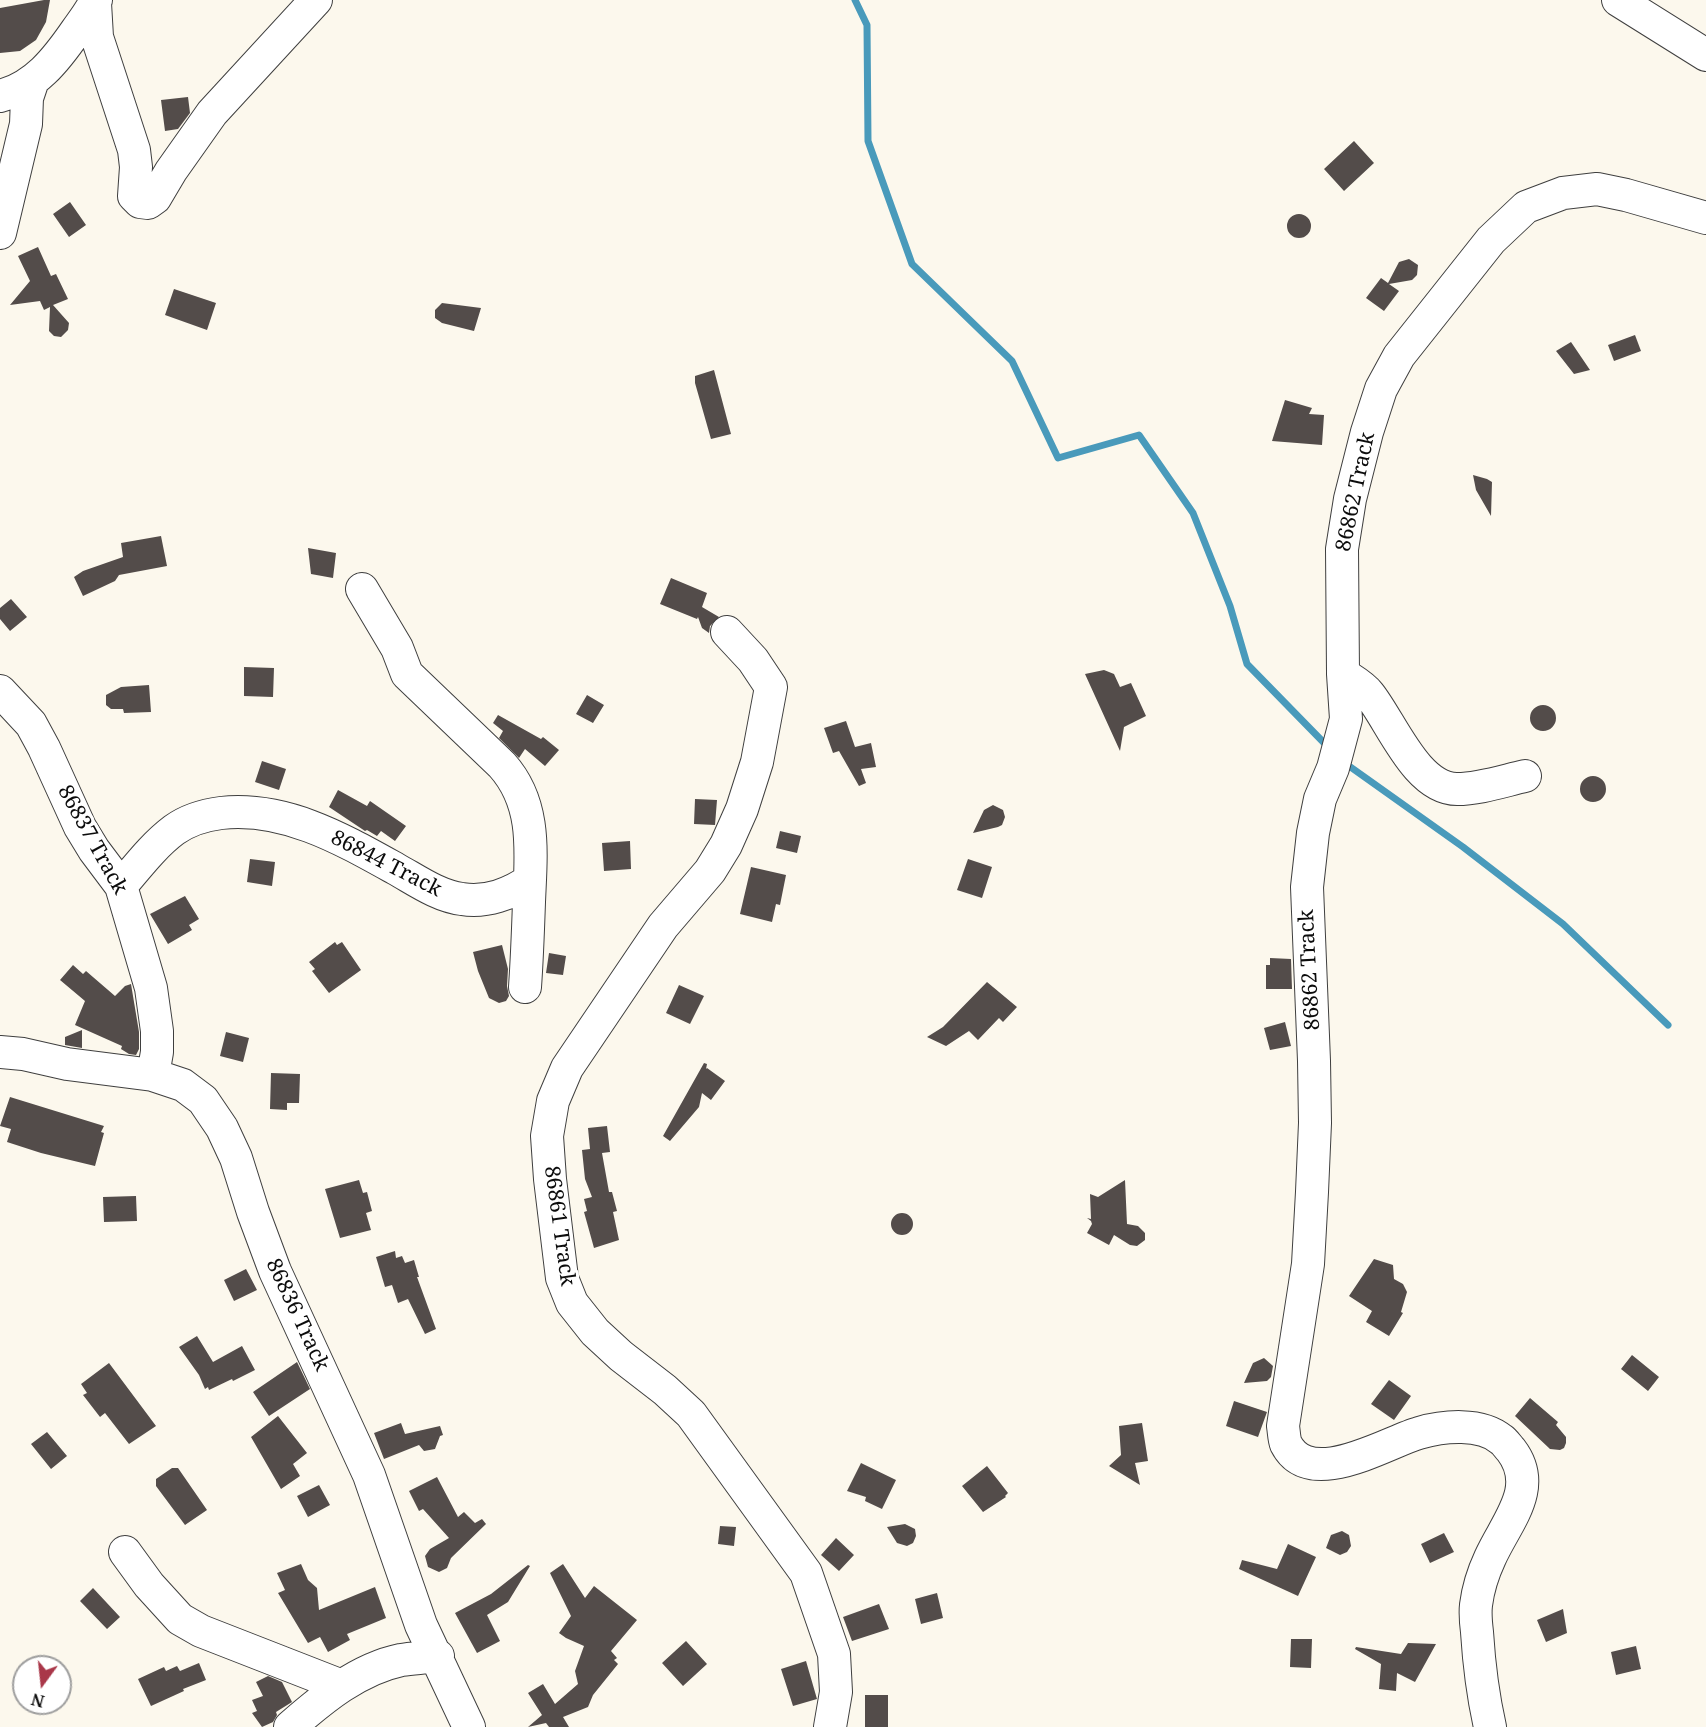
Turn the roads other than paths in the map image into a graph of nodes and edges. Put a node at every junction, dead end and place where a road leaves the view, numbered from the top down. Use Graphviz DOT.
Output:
graph roads {
  1 [pos="316,0"];
  2 [pos="1618,0"];
  3 [pos="96,2"];
  4 [pos="1706,55"];
  5 [pos="33,80"];
  6 [pos="0,96"];
  7 [pos="1706,218"];
  8 [pos="0,233"];
  9 [pos="362,589"];
  10 [pos="727,632"];
  11 [pos="1343,674"];
  12 [pos="0,691"];
  13 [pos="1525,776"];
  14 [pos="530,880"];
  15 [pos="121,886"];
  16 [pos="525,987"];
  17 [pos="0,1052"];
  18 [pos="153,1076"];
  19 [pos="125,1552"];
  20 [pos="438,1656"];
  21 [pos="342,1686"];
  22 [pos="290,1727"];
  23 [pos="469,1727"];
  24 [pos="830,1727"];
  25 [pos="1490,1727"];
  1 -- 3 [label="street"];
  2 -- 4 [label="street"];
  3 -- 5 [label="street"];
  5 -- 6 [label="street"];
  5 -- 8 [label="street"];
  7 -- 11 [label="street, 86862 Track"];
  9 -- 14 [label="street"];
  10 -- 24 [label="street, 86861 Track"];
  11 -- 13 [label="street"];
  11 -- 25 [label="street, 86862 Track"];
  12 -- 15 [label="street, 86837 Track"];
  14 -- 15 [label="street, 86844 Track"];
  14 -- 16 [label="street"];
  15 -- 18 [label="street, 86837 Track"];
  17 -- 18 [label="street, 86836 Track"];
  18 -- 20 [label="street, 86836 Track"];
  19 -- 21 [label="street"];
  20 -- 21 [label="street"];
  20 -- 23 [label="street, 86836 Track"];
  21 -- 22 [label="street"];
}
